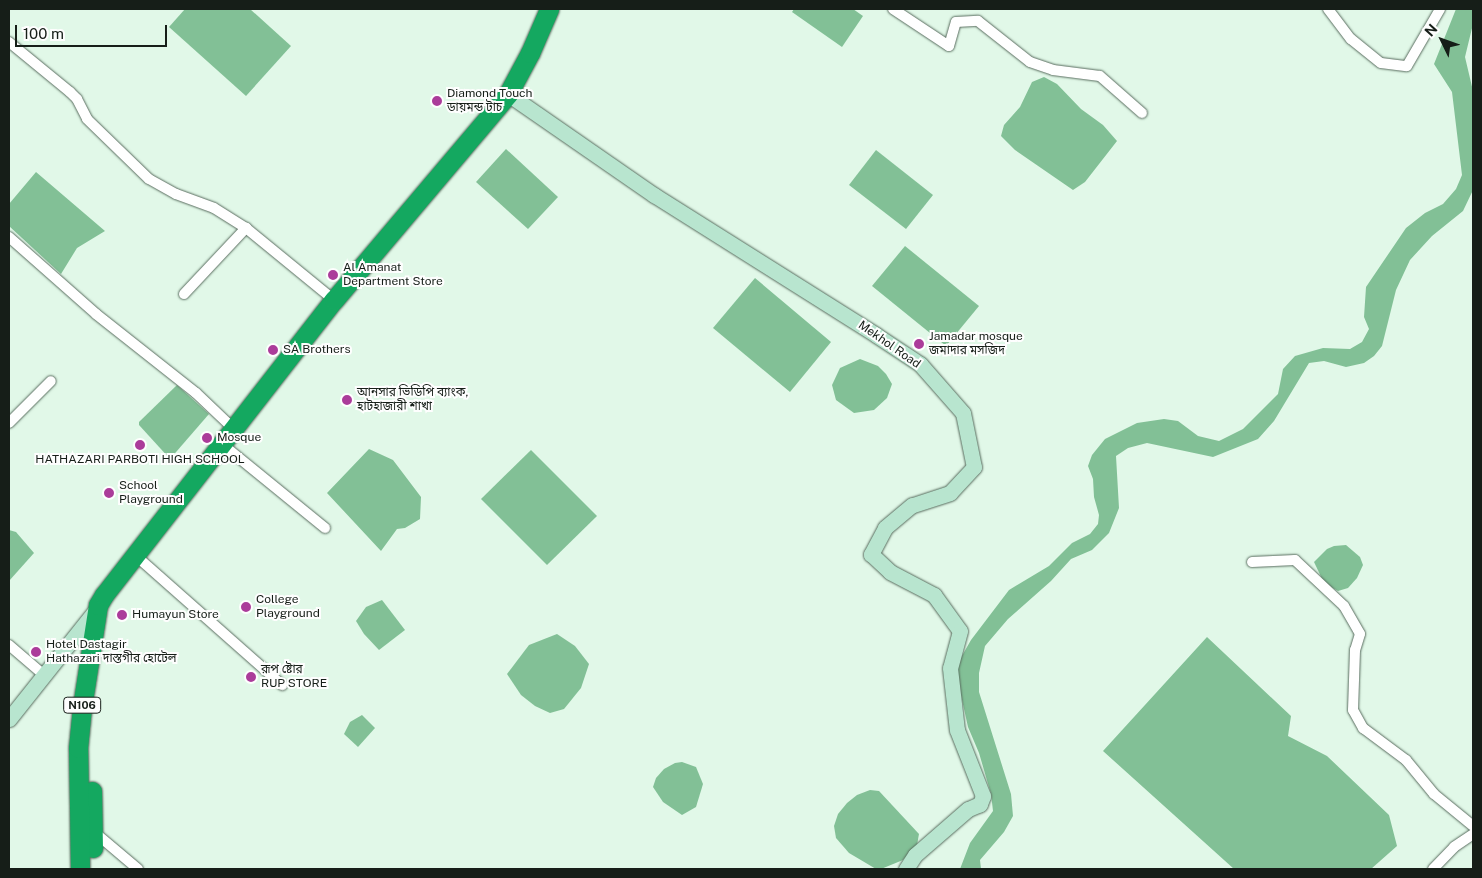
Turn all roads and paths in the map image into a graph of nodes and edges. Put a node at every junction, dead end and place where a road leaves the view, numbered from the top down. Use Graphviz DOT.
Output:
graph roads {
  1 [pos="549,9"];
  2 [pos="893,9"];
  3 [pos="1328,9"];
  4 [pos="1440,9"];
  5 [pos="9,42"];
  6 [pos="508,94"];
  7 [pos="1142,113"];
  8 [pos="246,228"];
  9 [pos="9,237"];
  10 [pos="184,294"];
  11 [pos="334,300"];
  12 [pos="51,381"];
  13 [pos="9,423"];
  14 [pos="234,428"];
  15 [pos="222,444"];
  16 [pos="325,528"];
  17 [pos="134,554"];
  18 [pos="1252,562"];
  19 [pos="104,606"];
  20 [pos="9,645"];
  21 [pos="44,675"];
  22 [pos="93,676"];
  23 [pos="282,685"];
  24 [pos="9,719"];
  25 [pos="1473,826"];
  26 [pos="93,831"];
  27 [pos="1473,834"];
  28 [pos="80,869"];
  29 [pos="93,869"];
  30 [pos="138,869"];
  31 [pos="906,869"];
  32 [pos="1433,869"];
  1 -- 6 [label="highway, N106"];
  2 -- 7 [label="street"];
  3 -- 4 [label="street"];
  5 -- 8 [label="street"];
  6 -- 11 [label="highway, N106"];
  6 -- 31 [label="street, Mekhol Road"];
  8 -- 10 [label="street"];
  8 -- 11 [label="street"];
  9 -- 14 [label="street"];
  11 -- 14 [label="highway, N106"];
  12 -- 13 [label="street"];
  14 -- 15 [label="highway, N106"];
  15 -- 16 [label="street"];
  15 -- 17 [label="highway, N106"];
  17 -- 19 [label="highway, N106"];
  17 -- 23 [label="street"];
  18 -- 25 [label="street"];
  19 -- 21 [label="street"];
  19 -- 22 [label="highway, N106"];
  20 -- 21 [label="street"];
  21 -- 24 [label="street"];
  22 -- 26 [label="highway, N106"];
  22 -- 28 [label="highway, N106"];
  26 -- 29 [label="highway, N106"];
  26 -- 30 [label="street"];
  27 -- 32 [label="street"];
}
